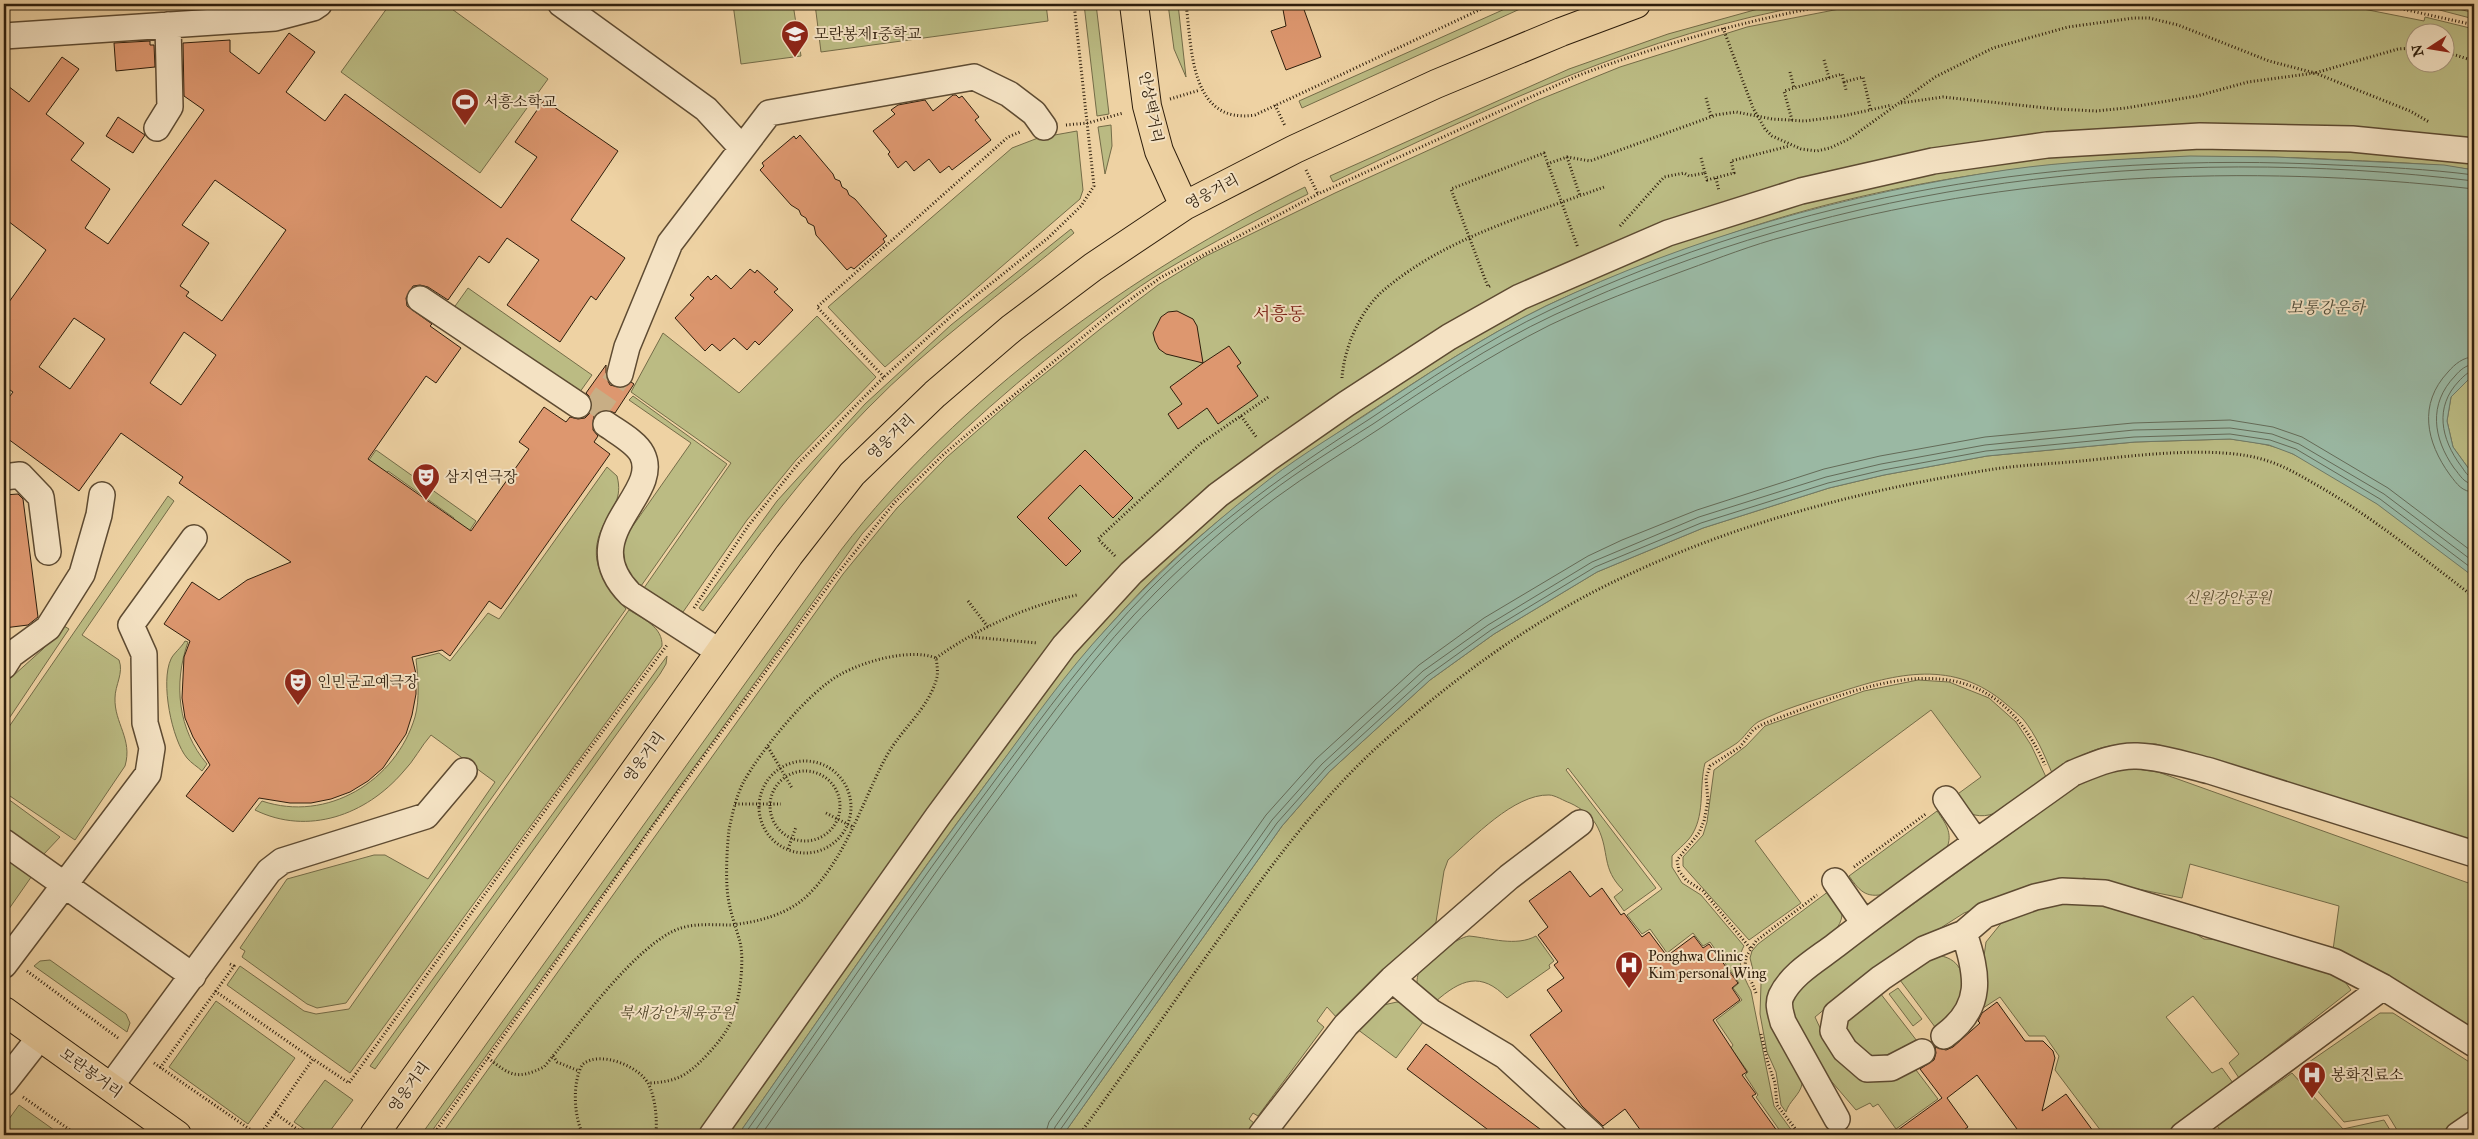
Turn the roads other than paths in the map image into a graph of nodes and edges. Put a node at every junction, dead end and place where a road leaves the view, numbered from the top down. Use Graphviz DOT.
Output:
graph roads {
  1 [pos="319,4"];
  2 [pos="561,4"];
  3 [pos="1134,4"];
  4 [pos="1636,4"];
  5 [pos="168,25"];
  6 [pos="4,36"];
  7 [pos="1044,127"];
  8 [pos="157,128"];
  9 [pos="741,147"];
  10 [pos="2463,149"];
  11 [pos="1184,206"];
  12 [pos="420,299"];
  13 [pos="620,374"];
  14 [pos="578,405"];
  15 [pos="606,424"];
  16 [pos="4,477"];
  17 [pos="102,495"];
  18 [pos="194,538"];
  19 [pos="48,552"];
  20 [pos="720,652"];
  21 [pos="4,666"];
  22 [pos="464,770"];
  23 [pos="1946,799"];
  24 [pos="1580,823"];
  25 [pos="4,842"];
  26 [pos="1976,842"];
  27 [pos="2474,854"];
  28 [pos="1835,881"];
  29 [pos="65,885"];
  30 [pos="1864,923"];
  31 [pos="1964,933"];
  32 [pos="4,965"];
  33 [pos="193,976"];
  34 [pos="1392,979"];
  35 [pos="2383,987"];
  36 [pos="4,1011"];
  37 [pos="1944,1036"];
  38 [pos="40,1037"];
  39 [pos="2474,1044"];
  40 [pos="1922,1052"];
  41 [pos="110,1087"];
  42 [pos="12,1089"];
  43 [pos="1837,1119"];
  44 [pos="2474,1124"];
  45 [pos="177,1135"];
  46 [pos="374,1135"];
  47 [pos="712,1135"];
  48 [pos="1261,1135"];
  49 [pos="1592,1135"];
  50 [pos="2183,1135"];
  51 [pos="2458,1135"];
  1 -- 5 [label="street"];
  2 -- 9 [label="street"];
  3 -- 11 [label="main road, 안상택거리"];
  4 -- 11 [label="main road, 영웅거리"];
  5 -- 6 [label="street"];
  5 -- 8 [label="street"];
  7 -- 9 [label="street"];
  9 -- 13 [label="street"];
  10 -- 47 [label="street"];
  11 -- 20 [label="main road, 영웅거리"];
  12 -- 14 [label="street"];
  15 -- 20 [label="street"];
  16 -- 19 [label="street"];
  17 -- 21 [label="street"];
  18 -- 29 [label="street"];
  20 -- 46 [label="main road, 영웅거리"];
  22 -- 33 [label="street"];
  23 -- 26 [label="street"];
  24 -- 34 [label="street"];
  25 -- 29 [label="street"];
  26 -- 27 [label="street"];
  26 -- 30 [label="street"];
  28 -- 30 [label="street"];
  29 -- 32 [label="street"];
  29 -- 33 [label="street"];
  30 -- 43 [label="street"];
  31 -- 35 [label="street"];
  31 -- 37 [label="street"];
  31 -- 40 [label="street"];
  33 -- 41 [label="street"];
  34 -- 48 [label="street"];
  34 -- 49 [label="street"];
  35 -- 39 [label="street"];
  35 -- 50 [label="street"];
  36 -- 38 [label="main road, 모란봉거리"];
  38 -- 41 [label="main road, 모란봉거리"];
  38 -- 42 [label="street"];
  41 -- 45 [label="main road, 모란봉거리"];
  44 -- 51 [label="street"];
}
